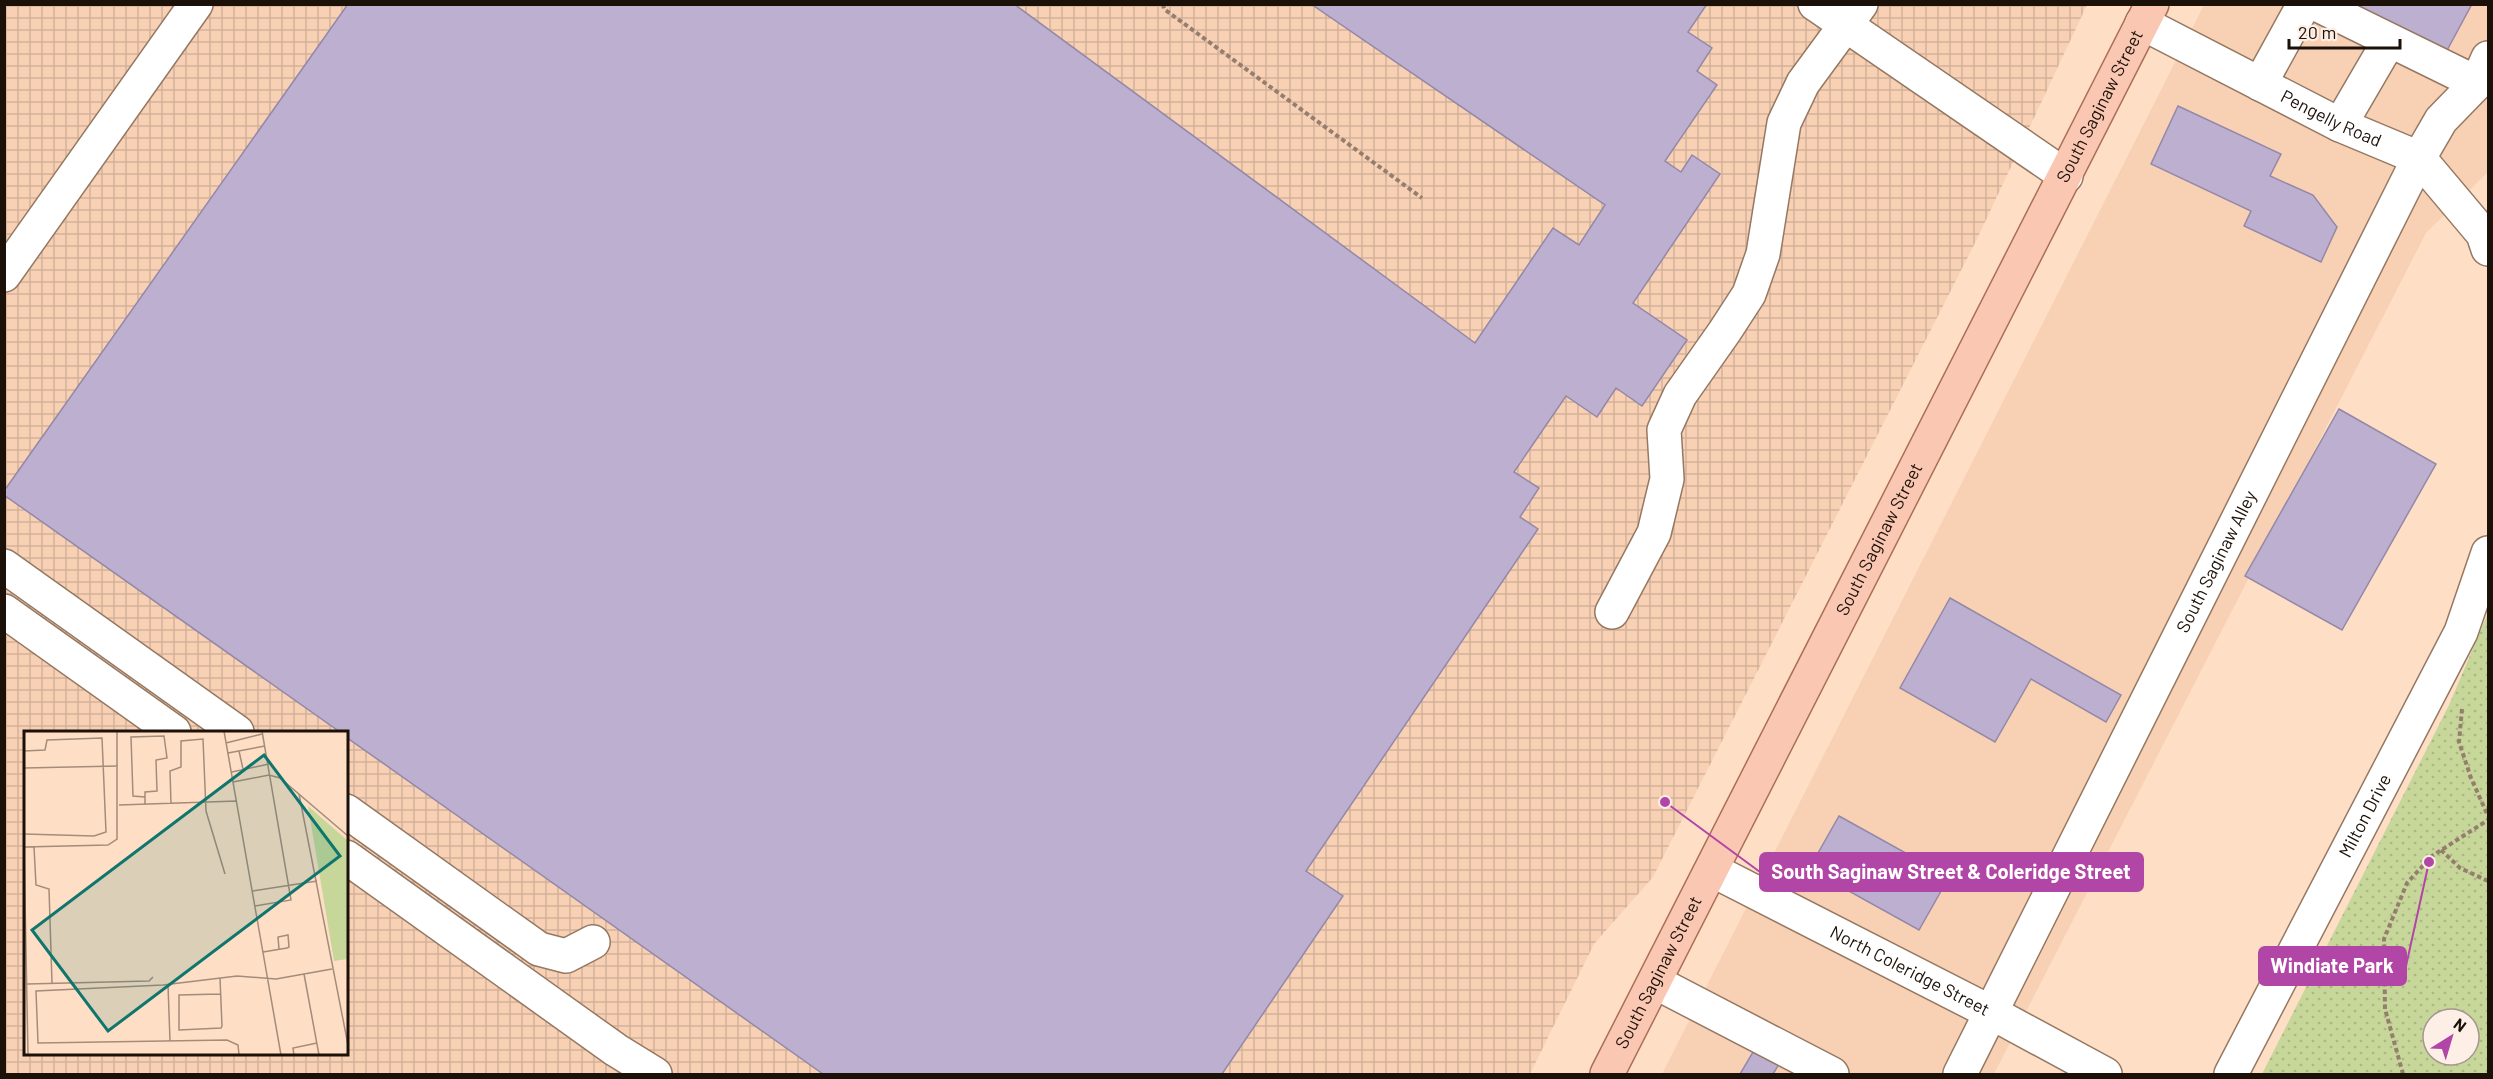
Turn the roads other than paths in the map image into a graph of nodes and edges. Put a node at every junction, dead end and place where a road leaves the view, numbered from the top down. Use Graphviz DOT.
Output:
graph roads {
  1 [pos="196,4"];
  2 [pos="1815,4"];
  3 [pos="2304,4"];
  4 [pos="2316,4"];
  5 [pos="2147,14"];
  6 [pos="1853,16"];
  7 [pos="2389,41"];
  8 [pos="2482,71"];
  9 [pos="2260,84"];
  10 [pos="2340,125"];
  11 [pos="2419,159"];
  12 [pos="2066,176"];
  13 [pos="2488,249"];
  14 [pos="4,275"];
  15 [pos="2488,553"];
  16 [pos="4,566"];
  17 [pos="4,611"];
  18 [pos="1612,612"];
  19 [pos="173,731"];
  20 [pos="236,731"];
  21 [pos="348,812"];
  22 [pos="348,858"];
  23 [pos="1712,870"];
  24 [pos="593,942"];
  25 [pos="1655,982"];
  26 [pos="1992,1013"];
  27 [pos="652,1074"];
  28 [pos="1607,1074"];
  29 [pos="1832,1074"];
  30 [pos="1960,1074"];
  31 [pos="2105,1074"];
  32 [pos="2231,1074"];
  1 -- 14 [label="street"];
  2 -- 6 [label="street"];
  3 -- 9 [label="street"];
  4 -- 7 [label="street"];
  5 -- 9 [label="street, Pengelly Road"];
  5 -- 12 [label="main road, South Saginaw Street"];
  6 -- 12 [label="street"];
  6 -- 18 [label="street"];
  7 -- 8 [label="street"];
  7 -- 10 [label="street"];
  8 -- 11 [label="street, South Saginaw Alley"];
  9 -- 10 [label="street, Pengelly Road"];
  10 -- 11 [label="street, Pengelly Road"];
  11 -- 13 [label="street, Pengelly Road"];
  11 -- 26 [label="street, South Saginaw Alley"];
  12 -- 23 [label="main road, South Saginaw Street"];
  15 -- 32 [label="street, Milton Drive"];
  16 -- 20 [label="street"];
  17 -- 19 [label="street"];
  21 -- 24 [label="street"];
  22 -- 27 [label="street"];
  23 -- 25 [label="main road, South Saginaw Street"];
  23 -- 26 [label="street, North Coleridge Street"];
  25 -- 28 [label="main road, South Saginaw Street"];
  25 -- 29 [label="street"];
  26 -- 30 [label="street, South Saginaw Alley"];
  26 -- 31 [label="street, North Coleridge Street"];
}
